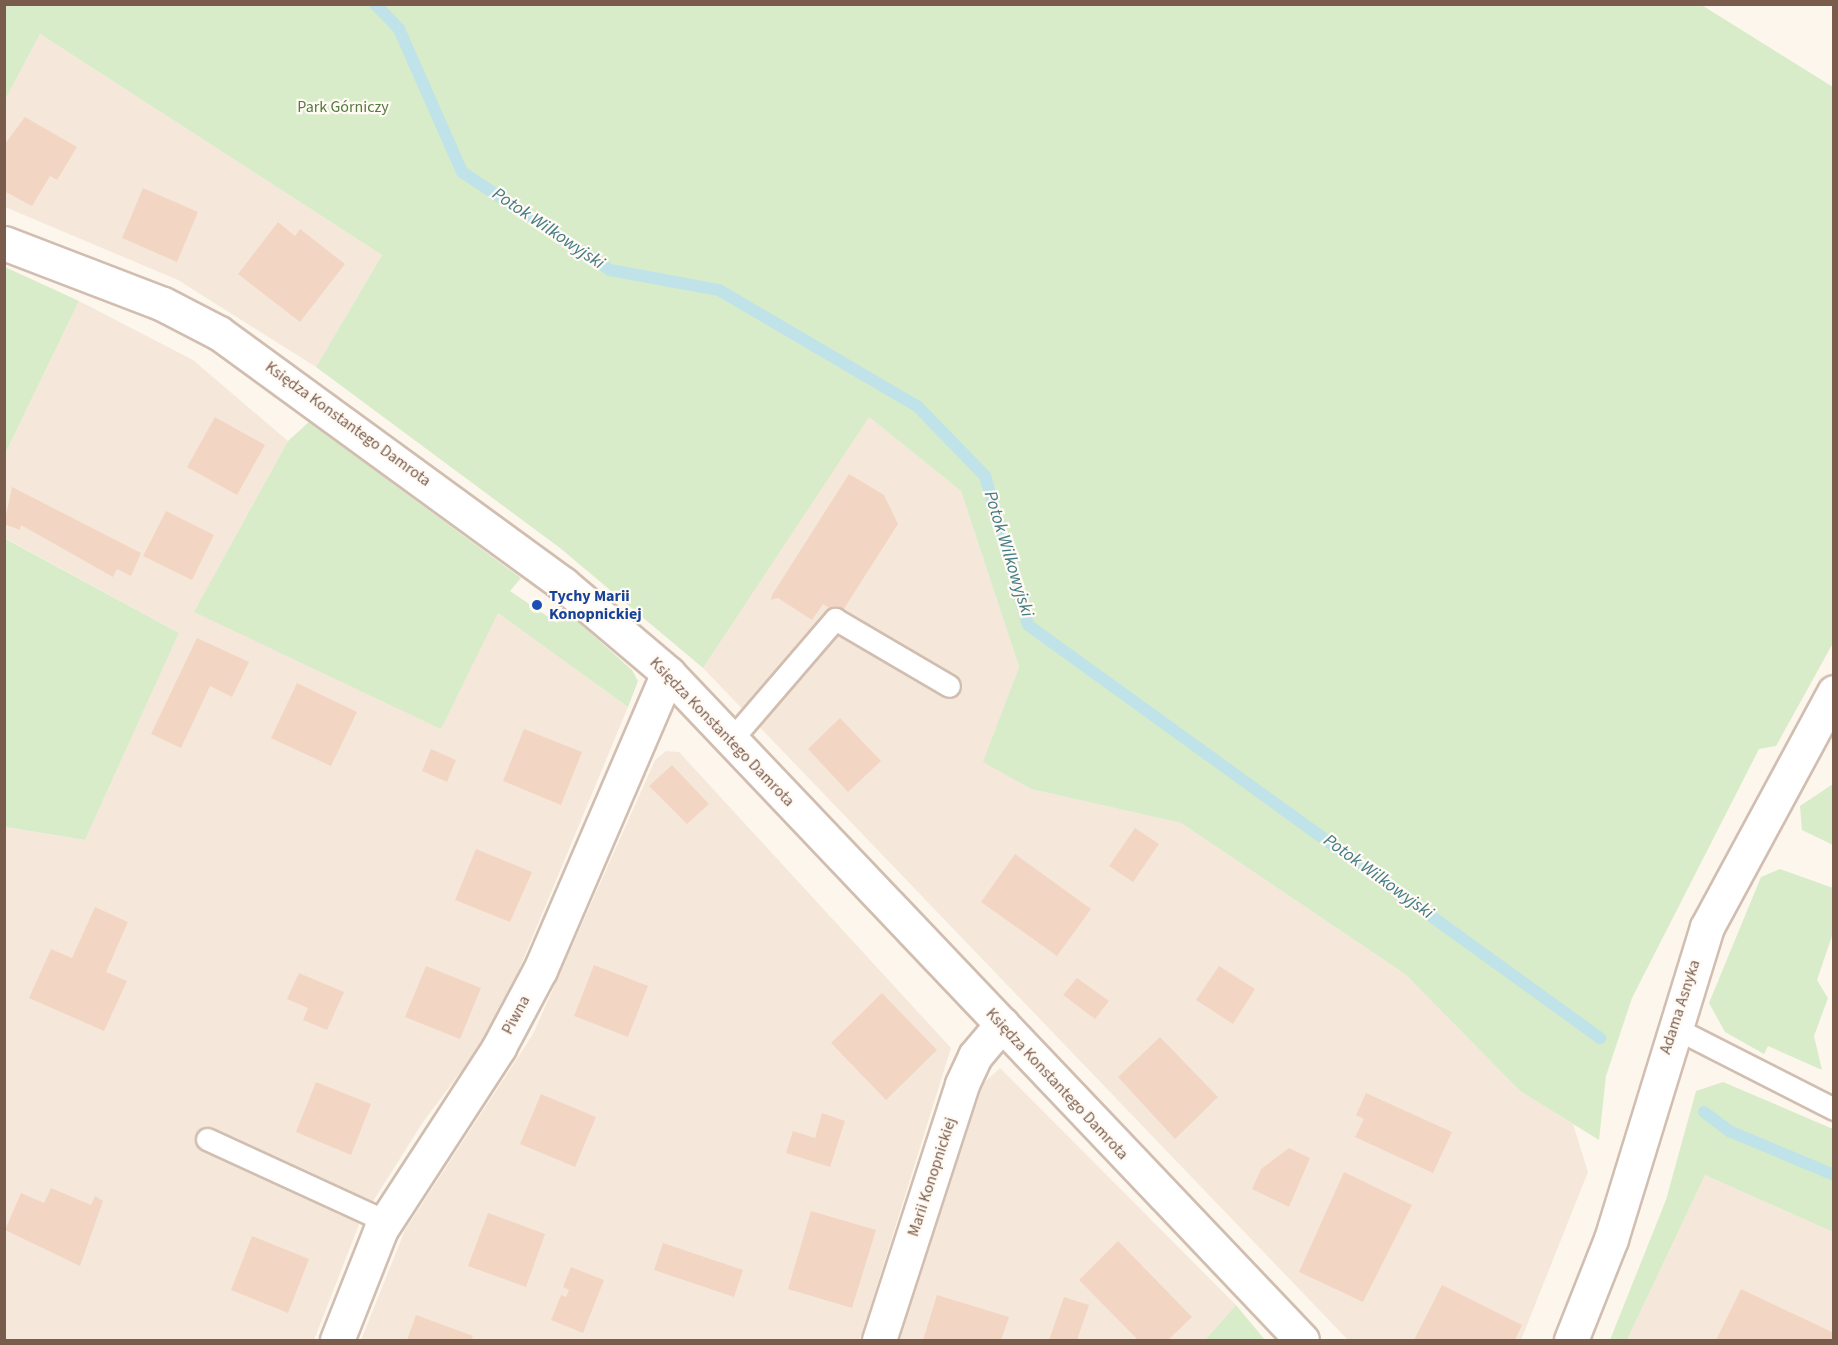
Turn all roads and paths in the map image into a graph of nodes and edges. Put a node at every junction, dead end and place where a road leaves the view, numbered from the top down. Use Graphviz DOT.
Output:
graph roads {
  1 [pos="4,243"];
  2 [pos="668,673"];
  3 [pos="949,686"];
  4 [pos="1833,692"];
  5 [pos="731,740"];
  6 [pos="1002,1024"];
  7 [pos="1673,1027"];
  8 [pos="1833,1109"];
  9 [pos="207,1139"];
  10 [pos="386,1221"];
  11 [pos="336,1341"];
  12 [pos="879,1341"];
  13 [pos="1302,1341"];
  14 [pos="1572,1341"];
  1 -- 2 [label="street, Księdza Konstantego Damrota"];
  2 -- 5 [label="street, Księdza Konstantego Damrota"];
  2 -- 10 [label="street, Piwna"];
  3 -- 5 [label="lane"];
  4 -- 7 [label="street, Adama Asnyka"];
  5 -- 6 [label="street, Księdza Konstantego Damrota"];
  6 -- 12 [label="street, Marii Konopnickiej"];
  6 -- 13 [label="street, Księdza Konstantego Damrota"];
  7 -- 8 [label="lane"];
  7 -- 14 [label="street, Adama Asnyka"];
  9 -- 10 [label="lane"];
  10 -- 11 [label="street, Piwna"];
}
